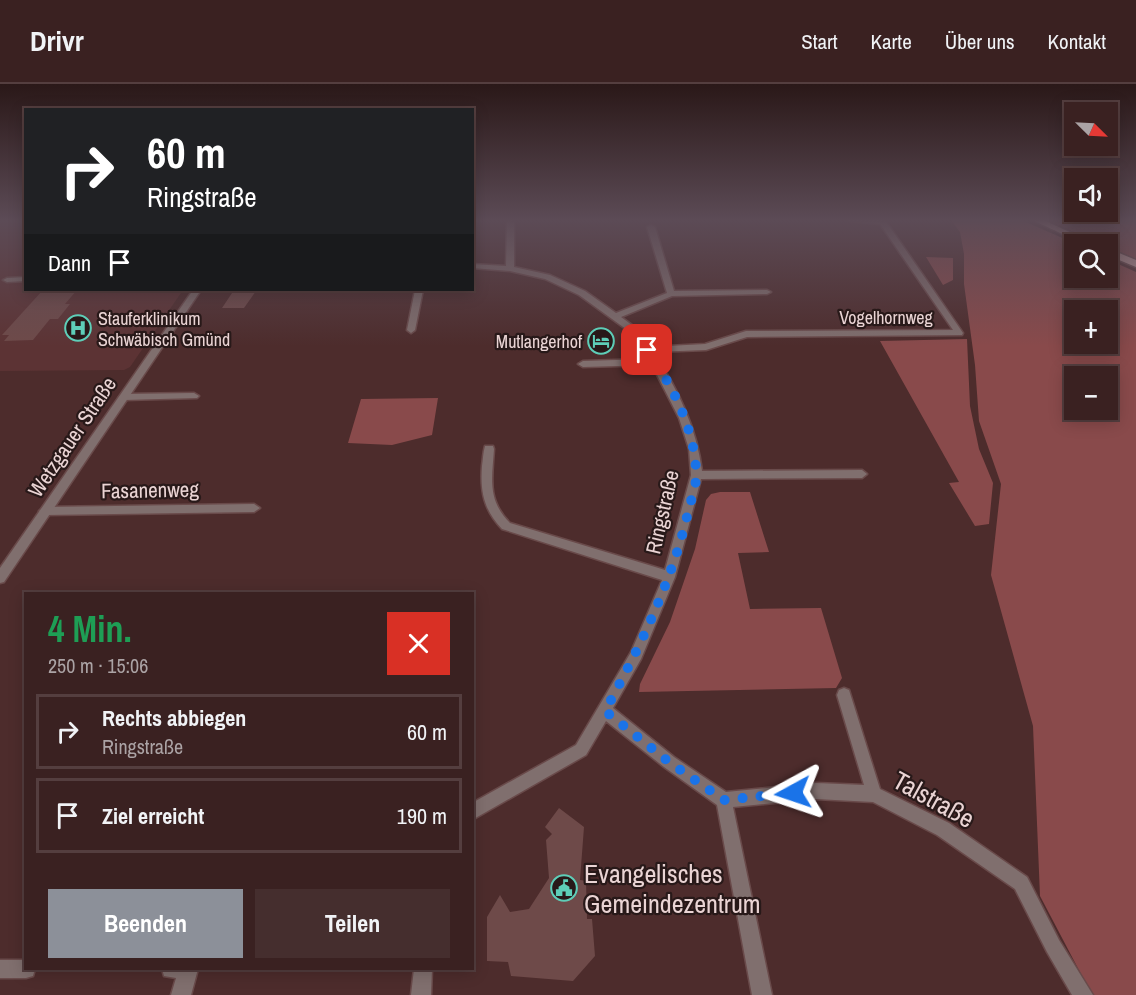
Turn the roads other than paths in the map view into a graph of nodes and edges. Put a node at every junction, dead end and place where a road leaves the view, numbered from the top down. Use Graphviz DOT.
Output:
graph roads {
  1 [pos="510,262"];
  2 [pos="661,262"];
  3 [pos="909,262"];
  4 [pos="474,266"];
  5 [pos="510,269"];
  6 [pos="24,279"];
  7 [pos="7,280"];
  8 [pos="196,291"];
  9 [pos="419,291"];
  10 [pos="767,292"];
  11 [pos="671,294"];
  12 [pos="617,316"];
  13 [pos="411,330"];
  14 [pos="647,350"];
  15 [pos="656,362"];
  16 [pos="583,364"];
  17 [pos="194,396"];
  18 [pos="124,397"];
  19 [pos="489,449"];
  20 [pos="862,474"];
  21 [pos="697,475"];
  22 [pos="254,508"];
  23 [pos="45,511"];
  24 [pos="669,577"];
  25 [pos="0,578"];
  26 [pos="844,695"];
  27 [pos="605,711"];
  28 [pos="874,794"];
  29 [pos="724,800"];
  30 [pos="474,811"];
  31 [pos="0,969"];
  32 [pos="24,969"];
  33 [pos="189,970"];
  34 [pos="423,970"];
  35 [pos="181,995"];
  36 [pos="421,995"];
  37 [pos="762,995"];
  38 [pos="1083,995"];
  1 -- 5 [label="street"];
  2 -- 11 [label="street"];
  3 -- 14 [label="street, Vogelhornweg"];
  4 -- 5 [label="street, Ringstraße"];
  5 -- 12 [label="street, Ringstraße"];
  6 -- 7 [label="street"];
  8 -- 18 [label="street, Wetzgauer Straße"];
  9 -- 13 [label="street"];
  10 -- 11 [label="street"];
  11 -- 12 [label="street"];
  12 -- 14 [label="street, Ringstraße"];
  14 -- 15 [label="street, Ringstraße"];
  15 -- 16 [label="street"];
  15 -- 21 [label="street, Ringstraße"];
  17 -- 18 [label="street"];
  18 -- 23 [label="street, Wetzgauer Straße"];
  19 -- 24 [label="street"];
  20 -- 21 [label="street"];
  21 -- 24 [label="street, Ringstraße"];
  22 -- 23 [label="street, Fasanenweg"];
  23 -- 25 [label="street, Wetzgauer Straße"];
  24 -- 27 [label="street, Ringstraße"];
  26 -- 28 [label="street"];
  27 -- 29 [label="street"];
  27 -- 30 [label="street, Ringstraße"];
  28 -- 29 [label="street, Talstraße"];
  28 -- 38 [label="street, Talstraße"];
  29 -- 37 [label="street"];
  31 -- 32 [label="street"];
  33 -- 35 [label="street"];
  34 -- 36 [label="street"];
}
